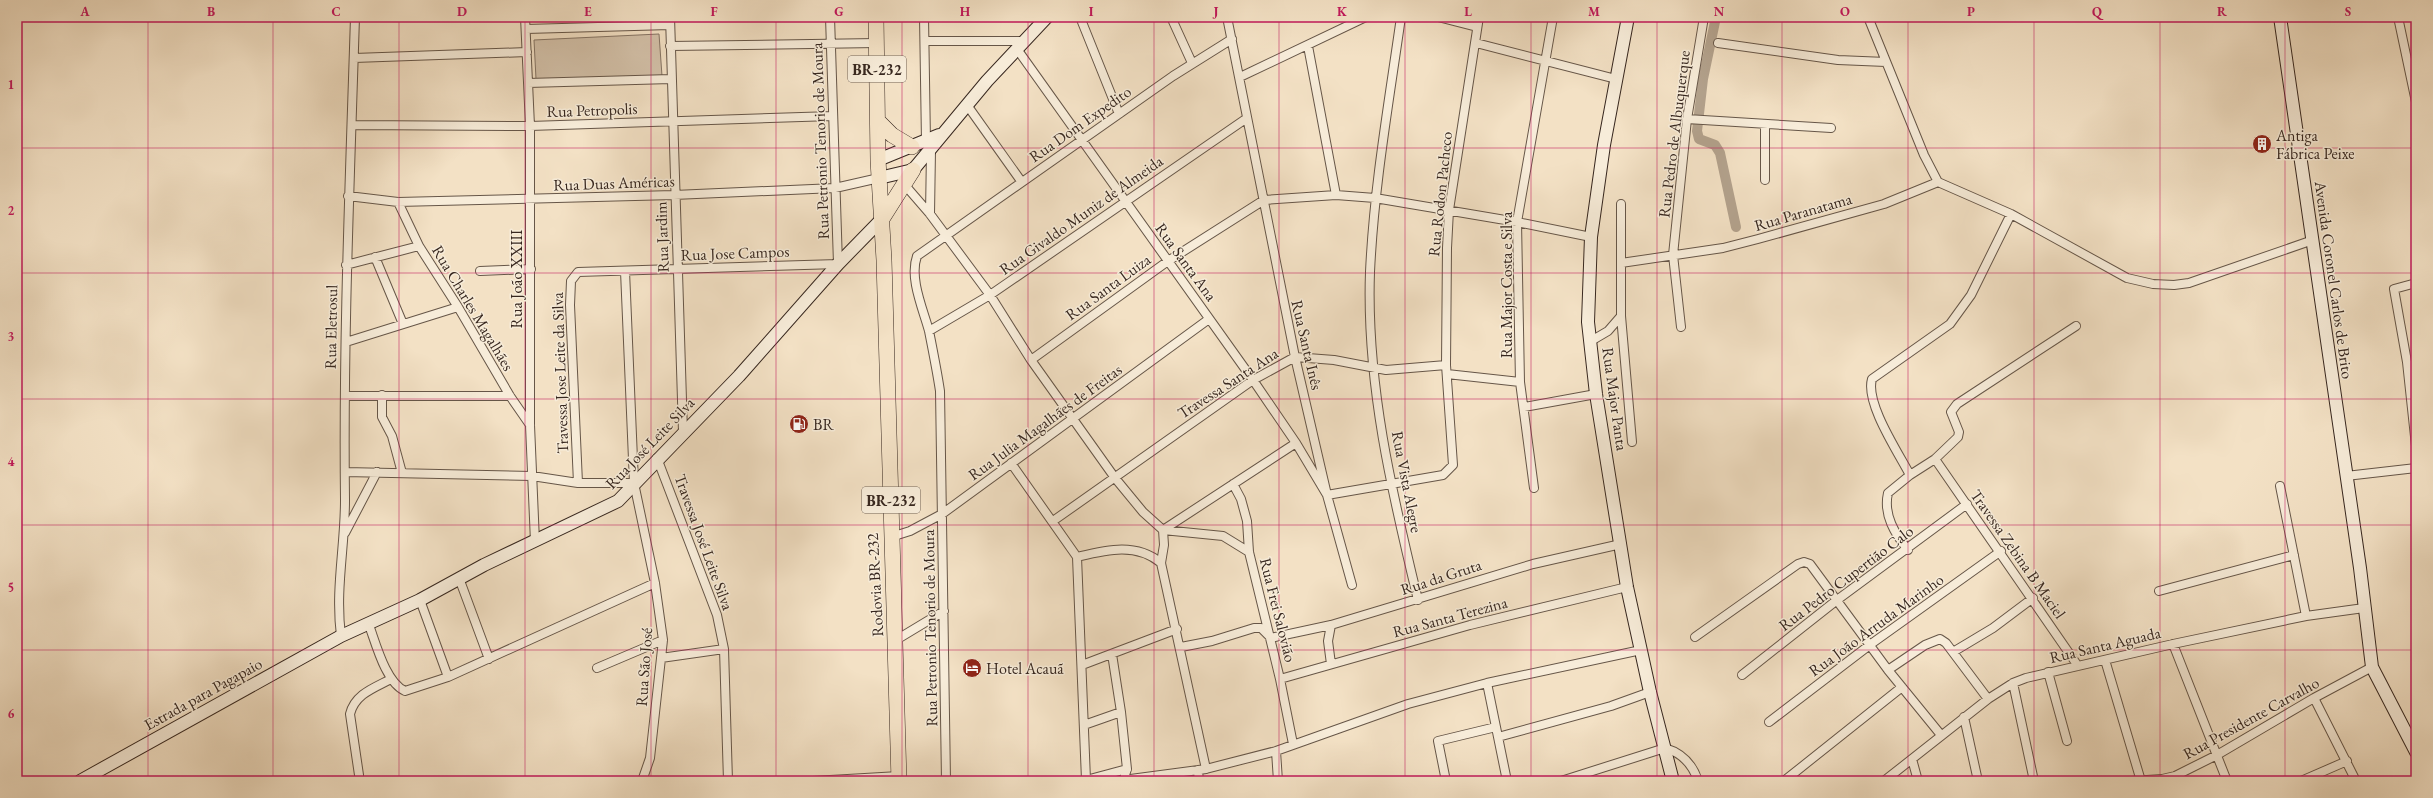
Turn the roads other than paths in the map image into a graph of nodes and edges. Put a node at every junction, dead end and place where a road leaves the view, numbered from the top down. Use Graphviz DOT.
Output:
graph roads {
  1 [pos="355,17"];
  2 [pos="525,17"];
  3 [pos="830,17"];
  4 [pos="876,17"];
  5 [pos="924,17"];
  6 [pos="1047,17"];
  7 [pos="1080,17"];
  8 [pos="1171,17"];
  9 [pos="1227,17"];
  10 [pos="1366,17"];
  11 [pos="1401,17"];
  12 [pos="1438,17"];
  13 [pos="1479,17"];
  14 [pos="1553,17"];
  15 [pos="1628,17"];
  16 [pos="1704,17"];
  17 [pos="1868,17"];
  18 [pos="2280,17"];
  19 [pos="2398,17"];
  20 [pos="670,21"];
  21 [pos="1477,27"];
  22 [pos="526,29"];
  23 [pos="1232,39"];
  24 [pos="925,41"];
  25 [pos="831,42"];
  26 [pos="877,42"];
  27 [pos="1476,43"];
  28 [pos="1718,43"];
  29 [pos="1020,45"];
  30 [pos="670,46"];
  31 [pos="1308,46"];
  32 [pos="527,52"];
  33 [pos="354,58"];
  34 [pos="1545,60"];
  35 [pos="1886,62"];
  36 [pos="1192,63"];
  37 [pos="1240,77"];
  38 [pos="671,79"];
  39 [pos="1616,79"];
  40 [pos="528,83"];
  41 [pos="2416,102"];
  42 [pos="967,105"];
  43 [pos="1119,114"];
  44 [pos="833,116"];
  45 [pos="1247,118"];
  46 [pos="1695,120"];
  47 [pos="673,121"];
  48 [pos="878,121"];
  49 [pos="1765,124"];
  50 [pos="353,125"];
  51 [pos="530,126"];
  52 [pos="1831,128"];
  53 [pos="1082,139"];
  54 [pos="929,146"];
  55 [pos="912,147"];
  56 [pos="878,160"];
  57 [pos="913,170"];
  58 [pos="879,178"];
  59 [pos="1765,180"];
  60 [pos="1021,182"];
  61 [pos="1938,182"];
  62 [pos="904,184"];
  63 [pos="835,188"];
  64 [pos="674,195"];
  65 [pos="1336,195"];
  66 [pos="348,196"];
  67 [pos="1375,198"];
  68 [pos="530,199"];
  69 [pos="1264,200"];
  70 [pos="1125,201"];
  71 [pos="398,202"];
  72 [pos="1621,204"];
  73 [pos="1449,210"];
  74 [pos="930,214"];
  75 [pos="2011,214"];
  76 [pos="882,219"];
  77 [pos="1517,222"];
  78 [pos="947,237"];
  79 [pos="1591,237"];
  80 [pos="2313,240"];
  81 [pos="419,246"];
  82 [pos="1673,255"];
  83 [pos="375,257"];
  84 [pos="1168,261"];
  85 [pos="1621,263"];
  86 [pos="838,264"];
  87 [pos="346,265"];
  88 [pos="677,268"];
  89 [pos="531,269"];
  90 [pos="480,271"];
  91 [pos="585,271"];
  92 [pos="625,271"];
  93 [pos="2416,282"];
  94 [pos="990,295"];
  95 [pos="458,307"];
  96 [pos="1621,316"];
  97 [pos="1209,319"];
  98 [pos="403,324"];
  99 [pos="1681,326"];
  100 [pos="2076,326"];
  101 [pos="929,331"];
  102 [pos="1591,341"];
  103 [pos="346,342"];
  104 [pos="1295,357"];
  105 [pos="1031,360"];
  106 [pos="1446,365"];
  107 [pos="1374,369"];
  108 [pos="1446,374"];
  109 [pos="1253,380"];
  110 [pos="1520,382"];
  111 [pos="1596,394"];
  112 [pos="382,395"];
  113 [pos="345,396"];
  114 [pos="510,396"];
  115 [pos="1524,407"];
  116 [pos="1074,419"];
  117 [pos="530,425"];
  118 [pos="683,432"];
  119 [pos="1632,442"];
  120 [pos="1296,443"];
  121 [pos="2416,446"];
  122 [pos="658,458"];
  123 [pos="1935,459"];
  124 [pos="1011,464"];
  125 [pos="2416,468"];
  126 [pos="344,472"];
  127 [pos="377,472"];
  128 [pos="402,473"];
  129 [pos="1910,475"];
  130 [pos="532,476"];
  131 [pos="2346,476"];
  132 [pos="1115,478"];
  133 [pos="578,483"];
  134 [pos="634,483"];
  135 [pos="1233,484"];
  136 [pos="1390,484"];
  137 [pos="2280,486"];
  138 [pos="1534,488"];
  139 [pos="1327,495"];
  140 [pos="1968,504"];
  141 [pos="942,514"];
  142 [pos="1054,521"];
  143 [pos="1163,530"];
  144 [pos="343,536"];
  145 [pos="891,537"];
  146 [pos="535,542"];
  147 [pos="1621,544"];
  148 [pos="1908,550"];
  149 [pos="2000,551"];
  150 [pos="1249,552"];
  151 [pos="2294,555"];
  152 [pos="1077,557"];
  153 [pos="1161,563"];
  154 [pos="459,578"];
  155 [pos="655,583"];
  156 [pos="1352,585"];
  157 [pos="1628,587"];
  158 [pos="2159,591"];
  159 [pos="2033,598"];
  160 [pos="420,600"];
  161 [pos="1418,600"];
  162 [pos="1836,600"];
  163 [pos="2364,608"];
  164 [pos="944,611"];
  165 [pos="2306,616"];
  166 [pos="1330,624"];
  167 [pos="369,625"];
  168 [pos="1177,628"];
  169 [pos="341,636"];
  170 [pos="1695,637"];
  171 [pos="1270,638"];
  172 [pos="663,640"];
  173 [pos="896,640"];
  174 [pos="1871,644"];
  175 [pos="2173,644"];
  176 [pos="1181,647"];
  177 [pos="724,649"];
  178 [pos="1641,650"];
  179 [pos="1953,652"];
  180 [pos="1112,654"];
  181 [pos="661,658"];
  182 [pos="489,659"];
  183 [pos="2105,660"];
  184 [pos="1331,664"];
  185 [pos="1082,665"];
  186 [pos="2078,666"];
  187 [pos="2372,667"];
  188 [pos="597,668"];
  189 [pos="1888,670"];
  190 [pos="2048,672"];
  191 [pos="1742,675"];
  192 [pos="448,677"];
  193 [pos="391,679"];
  194 [pos="1280,679"];
  195 [pos="1487,683"];
  196 [pos="2013,683"];
  197 [pos="1902,687"];
  198 [pos="1650,692"];
  199 [pos="2314,698"];
  200 [pos="1988,699"];
  201 [pos="1121,712"];
  202 [pos="1964,717"];
  203 [pos="1769,722"];
  204 [pos="1084,725"];
  205 [pos="1496,727"];
  206 [pos="1941,735"];
  207 [pos="1498,737"];
  208 [pos="2068,741"];
  209 [pos="1293,744"];
  210 [pos="1665,748"];
  211 [pos="1276,751"];
  212 [pos="2416,752"];
  213 [pos="2216,756"];
  214 [pos="1912,759"];
  215 [pos="2347,761"];
  216 [pos="1126,769"];
  217 [pos="1202,770"];
  218 [pos="359,775"];
  219 [pos="899,778"];
  220 [pos="1086,780"];
  221 [pos="2138,780"];
  222 [pos="80,781"];
  223 [pos="642,781"];
  224 [pos="728,781"];
  225 [pos="813,781"];
  226 [pos="946,781"];
  227 [pos="1123,781"];
  228 [pos="1199,781"];
  229 [pos="1278,781"];
  230 [pos="1446,781"];
  231 [pos="1507,781"];
  232 [pos="1561,781"];
  233 [pos="1674,781"];
  234 [pos="1698,781"];
  235 [pos="1784,781"];
  236 [pos="1884,781"];
  237 [pos="1918,781"];
  238 [pos="1978,781"];
  239 [pos="2034,781"];
  240 [pos="2227,781"];
  241 [pos="2301,781"];
  242 [pos="2356,781"];
  1 -- 33 [label="street, Rua Eletrosul"];
  2 -- 22 [label="street, Rua João XXIII"];
  3 -- 25 [label="street, Rua Petronio Tenorio de Moura"];
  4 -- 26 [label="highway, BR-232"];
  5 -- 24 [label="street"];
  6 -- 29 [label="street"];
  7 -- 43 [label="street"];
  8 -- 36 [label="street"];
  9 -- 23 [label="street, Rua Santa Inês"];
  10 -- 31 [label="street"];
  11 -- 67 [label="street, Rua Vista Alegre"];
  12 -- 21 [label="street"];
  13 -- 21 [label="street, Rua Rodon Pacheco"];
  14 -- 34 [label="street, Rua Major Costa e Silva"];
  15 -- 39 [label="street, Rua Major Panta"];
  16 -- 46 [label="street, Rua Pedro de Albuquerque"];
  17 -- 35 [label="street"];
  18 -- 80 [label="street, Avenida Coronel Carlos de Brito"];
  19 -- 41 [label="street"];
  20 -- 22 [label="street"];
  20 -- 30 [label="street, Rua Jardim"];
  21 -- 27 [label="street, Rua Rodon Pacheco"];
  22 -- 32 [label="street, Rua João XXIII"];
  23 -- 36 [label="street, Rua Dom Expedito"];
  23 -- 37 [label="street, Rua Santa Inês"];
  24 -- 29 [label="street"];
  24 -- 54 [label="street"];
  25 -- 26 [label="street"];
  25 -- 30 [label="street"];
  25 -- 44 [label="street, Rua Petronio Tenorio de Moura"];
  26 -- 48 [label="highway, BR-232"];
  27 -- 34 [label="street"];
  27 -- 73 [label="street, Rua Rodon Pacheco"];
  28 -- 35 [label="street"];
  29 -- 42 [label="street"];
  29 -- 53 [label="street, Rua Santa Ana"];
  30 -- 38 [label="street, Rua Jardim"];
  31 -- 37 [label="street"];
  31 -- 65 [label="street"];
  32 -- 33 [label="street"];
  32 -- 40 [label="street, Rua João XXIII"];
  33 -- 50 [label="street, Rua Eletrosul"];
  34 -- 39 [label="street"];
  34 -- 77 [label="street, Rua Major Costa e Silva"];
  35 -- 61 [label="street"];
  36 -- 43 [label="street, Rua Dom Expedito"];
  37 -- 45 [label="street, Rua Santa Inês"];
  38 -- 40 [label="street"];
  38 -- 47 [label="street, Rua Jardim"];
  39 -- 79 [label="street, Rua Major Panta"];
  40 -- 51 [label="street, Rua João XXIII"];
  42 -- 54 [label="street"];
  42 -- 60 [label="street"];
  43 -- 53 [label="street, Rua Dom Expedito"];
  44 -- 47 [label="street, Rua Petropolis"];
  44 -- 63 [label="street, Rua Petronio Tenorio de Moura"];
  45 -- 69 [label="street, Rua Santa Inês"];
  45 -- 70 [label="street, Rua Givaldo Muniz de Almeida"];
  46 -- 49 [label="street"];
  46 -- 82 [label="street, Rua Pedro de Albuquerque"];
  47 -- 51 [label="street, Rua Petropolis"];
  47 -- 64 [label="street, Rua Jardim"];
  48 -- 55 [label="highway"];
  48 -- 56 [label="highway, BR-232"];
  49 -- 52 [label="street"];
  49 -- 59 [label="street"];
  50 -- 51 [label="street, Rua Petropolis"];
  50 -- 66 [label="street, Rua Eletrosul"];
  51 -- 68 [label="street, Rua João XXIII"];
  53 -- 60 [label="street, Rua Dom Expedito"];
  53 -- 70 [label="street, Rua Santa Ana"];
  54 -- 55 [label="street"];
  54 -- 57 [label="street"];
  54 -- 74 [label="street"];
  55 -- 56 [label="street"];
  56 -- 58 [label="highway, BR-232"];
  57 -- 58 [label="street"];
  57 -- 62 [label="highway"];
  58 -- 63 [label="street, Rua Duas Américas"];
  58 -- 76 [label="highway, BR-232"];
  60 -- 78 [label="street, Rua Dom Expedito"];
  61 -- 75 [label="street"];
  61 -- 82 [label="street, Rua Paranatama"];
  62 -- 74 [label="street"];
  62 -- 76 [label="highway"];
  63 -- 64 [label="street, Rua Duas Américas"];
  63 -- 86 [label="street, Rua Petronio Tenorio de Moura"];
  64 -- 68 [label="street, Rua Duas Américas"];
  64 -- 88 [label="street, Rua Jardim"];
  65 -- 67 [label="street"];
  65 -- 69 [label="street"];
  66 -- 71 [label="street, Rua Duas Américas"];
  66 -- 87 [label="street, Rua Eletrosul"];
  67 -- 73 [label="street"];
  67 -- 107 [label="street, Rua Vista Alegre"];
  68 -- 71 [label="street, Rua Duas Américas"];
  68 -- 89 [label="street, Rua João XXIII"];
  69 -- 84 [label="street, Rua Santa Luiza"];
  69 -- 104 [label="street, Rua Santa Inês"];
  70 -- 84 [label="street, Rua Santa Ana"];
  70 -- 94 [label="street, Rua Givaldo Muniz de Almeida"];
  71 -- 81 [label="street, Rua Charles Magalhães"];
  72 -- 85 [label="street"];
  73 -- 77 [label="street"];
  73 -- 106 [label="street, Rua Rodon Pacheco"];
  74 -- 78 [label="street"];
  75 -- 80 [label="street"];
  75 -- 129 [label="street"];
  76 -- 86 [label="street, Rua José Leite Silva"];
  76 -- 145 [label="highway, Rodovia BR-232 / BR-232"];
  77 -- 79 [label="street"];
  77 -- 110 [label="street, Rua Major Costa e Silva"];
  78 -- 94 [label="street"];
  78 -- 101 [label="street, Rua Dom Expedito"];
  79 -- 102 [label="street, Rua Major Panta"];
  80 -- 131 [label="street, Avenida Coronel Carlos de Brito"];
  81 -- 83 [label="street"];
  81 -- 95 [label="street, Rua Charles Magalhães"];
  82 -- 85 [label="street, Rua Paranatama"];
  82 -- 99 [label="street, Rua Pedro de Albuquerque"];
  83 -- 87 [label="street"];
  83 -- 98 [label="street"];
  84 -- 97 [label="street, Rua Santa Ana"];
  84 -- 105 [label="street, Rua Santa Luiza"];
  85 -- 96 [label="street"];
  86 -- 88 [label="street, Rua Jose Campos"];
  86 -- 118 [label="street, Rua José Leite Silva"];
  87 -- 103 [label="street, Rua Eletrosul"];
  88 -- 92 [label="street, Rua Jose Campos"];
  88 -- 118 [label="street, Rua Jardim"];
  89 -- 90 [label="street"];
  89 -- 117 [label="street, Rua João XXIII"];
  91 -- 92 [label="street, Rua Jose Campos"];
  91 -- 133 [label="street, Travessa Jose Leite da Silva"];
  92 -- 134 [label="street, Rua São José"];
  93 -- 121 [label="street"];
  94 -- 101 [label="street, Rua Givaldo Muniz de Almeida"];
  94 -- 105 [label="street"];
  95 -- 98 [label="street"];
  95 -- 114 [label="street, Rua Charles Magalhães"];
  96 -- 102 [label="street"];
  96 -- 119 [label="street"];
  97 -- 109 [label="street, Rua Santa Ana"];
  97 -- 116 [label="street, Rua Julia Magalhães de Freitas"];
  98 -- 103 [label="street"];
  100 -- 123 [label="street"];
  101 -- 141 [label="street, Rua Petronio Tenorio de Moura"];
  102 -- 111 [label="street, Rua Major Panta"];
  103 -- 113 [label="street, Rua Eletrosul"];
  104 -- 107 [label="street, Travessa Santa Ana"];
  104 -- 109 [label="street, Travessa Santa Ana"];
  104 -- 139 [label="street, Rua Santa Inês"];
  105 -- 116 [label="street"];
  106 -- 107 [label="street, Travessa Santa Ana"];
  106 -- 108 [label="street, Rua Rodon Pacheco"];
  107 -- 136 [label="street, Rua Vista Alegre"];
  108 -- 110 [label="street"];
  108 -- 136 [label="street"];
  109 -- 120 [label="street, Rua Santa Ana"];
  109 -- 132 [label="street, Travessa Santa Ana"];
  110 -- 115 [label="street, Rua Major Costa e Silva"];
  111 -- 115 [label="street"];
  111 -- 147 [label="street, Rua Major Panta"];
  112 -- 113 [label="street"];
  112 -- 114 [label="street"];
  112 -- 128 [label="street"];
  113 -- 126 [label="street, Rua Eletrosul"];
  114 -- 117 [label="street, Rua Charles Magalhães"];
  115 -- 138 [label="street, Rua Major Costa e Silva"];
  116 -- 124 [label="street, Rua Julia Magalhães de Freitas"];
  116 -- 132 [label="street"];
  117 -- 130 [label="street, Rua João XXIII"];
  118 -- 122 [label="street, Rua José Leite Silva"];
  120 -- 135 [label="street"];
  120 -- 139 [label="street, Rua Santa Ana"];
  122 -- 134 [label="street, Rua José Leite Silva"];
  122 -- 177 [label="street, Travessa José Leite Silva"];
  123 -- 129 [label="street"];
  123 -- 140 [label="street, Travessa Zebina B Maciel"];
  124 -- 141 [label="street, Rua Julia Magalhães de Freitas"];
  124 -- 142 [label="street"];
  125 -- 131 [label="street"];
  126 -- 127 [label="street"];
  126 -- 144 [label="street, Rua Eletrosul"];
  127 -- 128 [label="street"];
  127 -- 144 [label="street"];
  128 -- 130 [label="street"];
  129 -- 148 [label="street"];
  130 -- 133 [label="street"];
  130 -- 146 [label="street, Rua João XXIII"];
  131 -- 163 [label="street, Avenida Coronel Carlos de Brito"];
  132 -- 142 [label="street, Travessa Santa Ana"];
  132 -- 143 [label="street"];
  133 -- 134 [label="street"];
  134 -- 146 [label="street, Rua José Leite Silva"];
  134 -- 155 [label="street, Rua São José"];
  135 -- 143 [label="street"];
  135 -- 150 [label="street, Rua Frei Salovião"];
  136 -- 139 [label="street"];
  136 -- 161 [label="street, Rua Vista Alegre"];
  137 -- 151 [label="street"];
  139 -- 156 [label="street, Rua Santa Inês"];
  140 -- 148 [label="street, Rua Pedro Cupertião Calo"];
  140 -- 149 [label="street, Travessa Zebina B Maciel"];
  141 -- 145 [label="street, Rua Julia Magalhães de Freitas"];
  141 -- 164 [label="street, Rua Petronio Tenorio de Moura"];
  142 -- 152 [label="street"];
  143 -- 150 [label="street"];
  143 -- 153 [label="street"];
  144 -- 169 [label="street, Rua Eletrosul"];
  145 -- 173 [label="highway, Rodovia BR-232 / BR-232"];
  146 -- 154 [label="street, Rua José Leite Silva"];
  147 -- 157 [label="street, Rua Major Panta"];
  147 -- 161 [label="street, Rua da Gruta"];
  148 -- 162 [label="street, Rua Pedro Cupertião Calo"];
  149 -- 159 [label="street, Travessa Zebina B Maciel"];
  149 -- 174 [label="street, Rua João Arruda Marinho"];
  150 -- 171 [label="street, Rua Frei Salovião"];
  151 -- 158 [label="street"];
  151 -- 165 [label="street"];
  152 -- 153 [label="street"];
  152 -- 185 [label="street"];
  153 -- 168 [label="street"];
  154 -- 160 [label="street, Rua José Leite Silva"];
  154 -- 182 [label="street"];
  155 -- 172 [label="street, Rua São José"];
  155 -- 182 [label="street"];
  157 -- 178 [label="street, Rua Major Panta"];
  157 -- 184 [label="street, Rua Santa Terezina"];
  159 -- 179 [label="street"];
  159 -- 186 [label="street, Travessa Zebina B Maciel"];
  160 -- 167 [label="street, Rua José Leite Silva"];
  160 -- 192 [label="street"];
  161 -- 166 [label="street, Rua da Gruta"];
  162 -- 170 [label="street"];
  162 -- 174 [label="street"];
  162 -- 191 [label="street, Rua Pedro Cupertião Calo"];
  163 -- 165 [label="street, Rua Santa Aguada"];
  163 -- 187 [label="street, Avenida Coronel Carlos de Brito"];
  164 -- 173 [label="street"];
  164 -- 226 [label="street, Rua Petronio Tenorio de Moura"];
  165 -- 175 [label="street, Rua Santa Aguada"];
  166 -- 171 [label="street, Rua da Gruta"];
  166 -- 184 [label="street"];
  167 -- 169 [label="street, Rua José Leite Silva"];
  167 -- 193 [label="street"];
  168 -- 176 [label="street"];
  168 -- 180 [label="street"];
  169 -- 222 [label="street, Estrada para Pagapaio"];
  171 -- 176 [label="street"];
  171 -- 194 [label="street, Rua Frei Salovião"];
  172 -- 181 [label="street, Rua São José"];
  172 -- 188 [label="street"];
  173 -- 219 [label="highway, Rodovia BR-232 / BR-232"];
  174 -- 189 [label="street"];
  174 -- 203 [label="street, Rua João Arruda Marinho"];
  175 -- 183 [label="street, Rua Santa Aguada"];
  175 -- 213 [label="street"];
  176 -- 217 [label="street"];
  177 -- 181 [label="street"];
  177 -- 224 [label="street, Travessa José Leite Silva"];
  178 -- 195 [label="street"];
  178 -- 198 [label="street, Rua Major Panta"];
  179 -- 189 [label="street"];
  179 -- 200 [label="street"];
  180 -- 185 [label="street"];
  180 -- 201 [label="street"];
  181 -- 223 [label="street, Rua São José"];
  182 -- 192 [label="street"];
  183 -- 186 [label="street, Rua Santa Aguada"];
  183 -- 221 [label="street"];
  184 -- 194 [label="street, Rua Santa Terezina"];
  185 -- 204 [label="street"];
  186 -- 190 [label="street, Rua Santa Aguada"];
  187 -- 199 [label="street, Rua Presidente Carvalho"];
  187 -- 212 [label="street, Avenida Coronel Carlos de Brito"];
  189 -- 197 [label="street"];
  190 -- 196 [label="street, Rua Santa Aguada"];
  190 -- 208 [label="street"];
  192 -- 193 [label="street"];
  193 -- 218 [label="street"];
  194 -- 209 [label="street, Rua Frei Salovião"];
  195 -- 205 [label="street"];
  195 -- 209 [label="street"];
  196 -- 200 [label="street, Rua Santa Aguada"];
  196 -- 239 [label="street"];
  197 -- 206 [label="street"];
  197 -- 235 [label="street"];
  198 -- 207 [label="street"];
  198 -- 210 [label="street, Rua Major Panta"];
  199 -- 213 [label="street, Rua Presidente Carvalho"];
  199 -- 215 [label="street"];
  200 -- 202 [label="street, Rua Santa Aguada"];
  201 -- 204 [label="street"];
  201 -- 216 [label="street"];
  202 -- 206 [label="street, Rua Santa Aguada"];
  202 -- 238 [label="street"];
  204 -- 220 [label="street"];
  205 -- 207 [label="street"];
  205 -- 230 [label="street"];
  206 -- 214 [label="street, Rua Santa Aguada"];
  207 -- 231 [label="street"];
  209 -- 211 [label="street"];
  210 -- 232 [label="street"];
  210 -- 233 [label="street, Rua Major Panta"];
  210 -- 234 [label="street"];
  211 -- 217 [label="street"];
  211 -- 229 [label="street"];
  213 -- 221 [label="street, Rua Presidente Carvalho"];
  213 -- 240 [label="street"];
  214 -- 236 [label="street, Rua Santa Aguada"];
  214 -- 237 [label="street"];
  215 -- 241 [label="street"];
  215 -- 242 [label="street"];
  216 -- 220 [label="street"];
  216 -- 227 [label="street"];
  217 -- 227 [label="street"];
  217 -- 228 [label="street"];
  219 -- 225 [label="street"];
}
